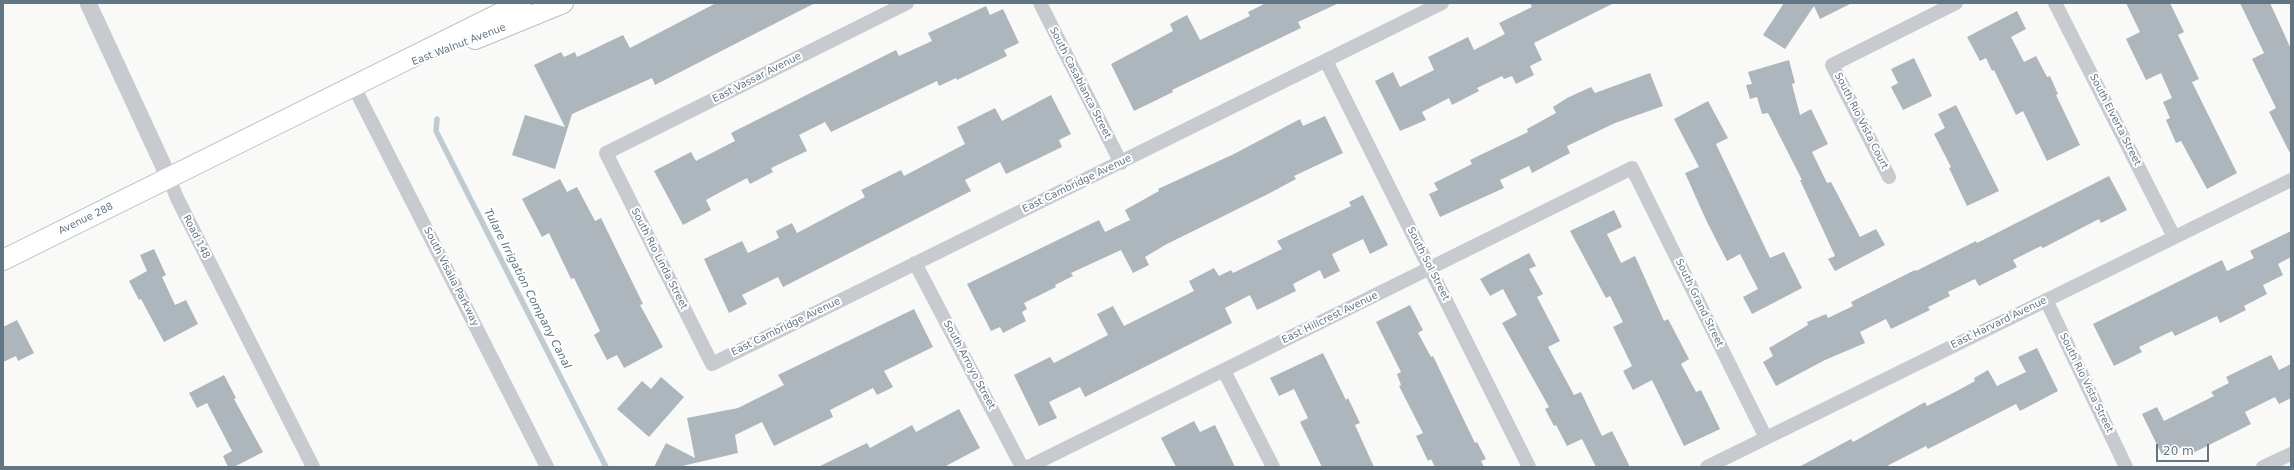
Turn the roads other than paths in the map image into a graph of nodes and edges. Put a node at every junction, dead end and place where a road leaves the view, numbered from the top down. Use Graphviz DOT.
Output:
graph roads {
  1 [pos="88,3"];
  2 [pos="521,3"];
  3 [pos="563,3"];
  4 [pos="906,3"];
  5 [pos="1040,3"];
  6 [pos="1442,3"];
  7 [pos="1956,3"];
  8 [pos="2055,3"];
  9 [pos="1326,61"];
  10 [pos="354,86"];
  11 [pos="606,153"];
  12 [pos="1121,163"];
  13 [pos="1632,168"];
  14 [pos="1889,177"];
  15 [pos="169,178"];
  16 [pos="2291,180"];
  17 [pos="2174,237"];
  18 [pos="3,260"];
  19 [pos="915,263"];
  20 [pos="1430,268"];
  21 [pos="2046,300"];
  22 [pos="712,364"];
  23 [pos="1224,371"];
  24 [pos="1766,438"];
  25 [pos="2291,454"];
  26 [pos="313,467"];
  27 [pos="547,467"];
  28 [pos="1022,467"];
  29 [pos="1028,467"];
  30 [pos="1273,467"];
  31 [pos="1529,467"];
  32 [pos="1707,467"];
  33 [pos="2126,467"];
  34 [pos="2262,467"];
  1 -- 15 [label="street, Road 148"];
  2 -- 10 [label="main road, East Walnut Avenue"];
  3 -- 10 [label="main road, East Walnut Avenue"];
  4 -- 11 [label="street, East Vassar Avenue"];
  5 -- 12 [label="street, South Casablanca Street"];
  6 -- 9 [label="street, East Cambridge Avenue"];
  7 -- 14 [label="street, South Rio Vista Court"];
  8 -- 17 [label="street, South Elverta Street"];
  9 -- 12 [label="street, East Cambridge Avenue"];
  9 -- 20 [label="street, South Sol Street"];
  10 -- 15 [label="main road, East Walnut Avenue"];
  10 -- 27 [label="street, South Visalia Parkway"];
  11 -- 22 [label="street, South Rio Linda Street"];
  12 -- 19 [label="street, East Cambridge Avenue"];
  13 -- 20 [label="street, East Hillcrest Avenue"];
  13 -- 24 [label="street, South Grand Street"];
  15 -- 18 [label="main road, Avenue 288"];
  15 -- 26 [label="street, Road 148"];
  16 -- 17 [label="street, East Harvard Avenue"];
  17 -- 21 [label="street, East Harvard Avenue"];
  19 -- 22 [label="street, East Cambridge Avenue"];
  19 -- 28 [label="street, South Arroyo Street"];
  20 -- 23 [label="street, East Hillcrest Avenue"];
  20 -- 31 [label="street, South Sol Street"];
  21 -- 24 [label="street, East Harvard Avenue"];
  21 -- 33 [label="street, South Rio Vista Street"];
  23 -- 29 [label="street, East Hillcrest Avenue"];
  23 -- 30 [label="street"];
  24 -- 32 [label="street, East Harvard Avenue"];
  25 -- 34 [label="street"];
}
